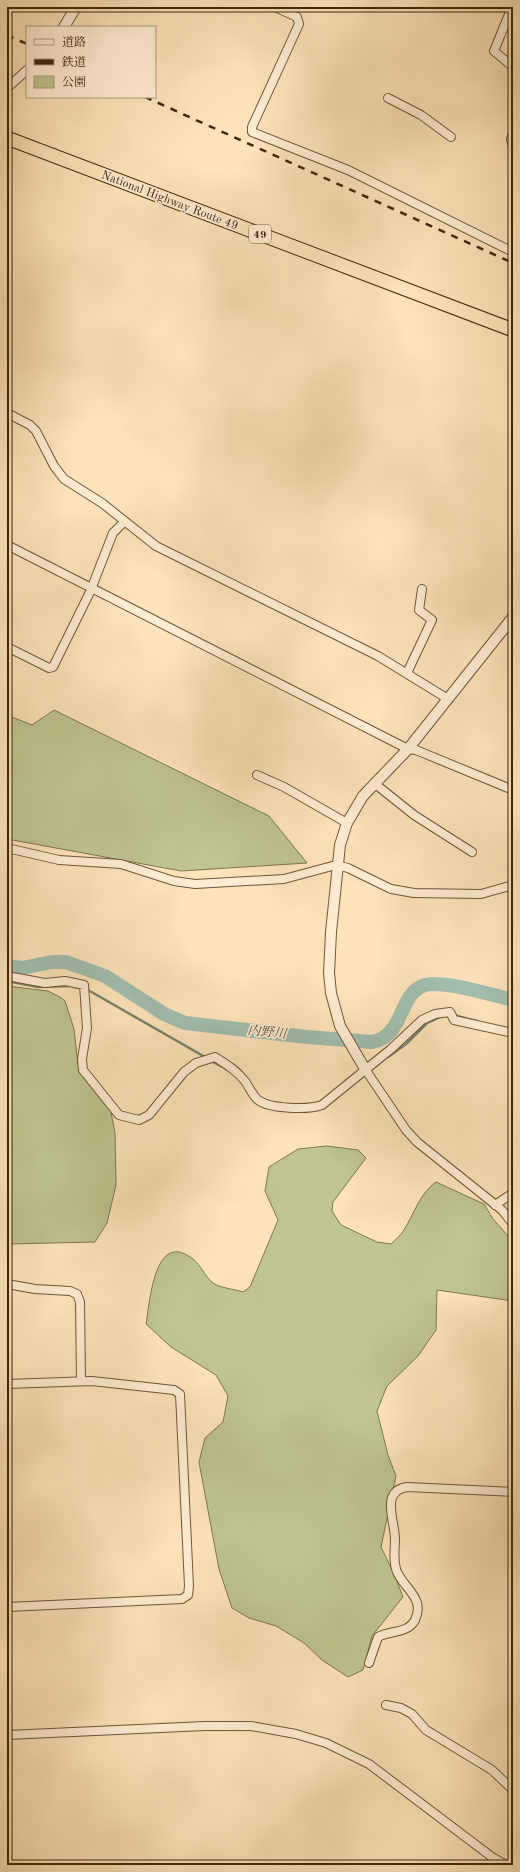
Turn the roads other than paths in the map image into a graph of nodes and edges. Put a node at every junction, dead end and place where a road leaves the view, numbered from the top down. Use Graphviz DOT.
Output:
graph roads {
  1 [pos="76,7"];
  2 [pos="275,7"];
  3 [pos="512,7"];
  4 [pos="65,26"];
  5 [pos="513,67"];
  6 [pos="26,71"];
  7 [pos="7,88"];
  8 [pos="388,98"];
  9 [pos="513,133"];
  10 [pos="450,137"];
  11 [pos="7,138"];
  12 [pos="513,148"];
  13 [pos="513,252"];
  14 [pos="513,330"];
  15 [pos="7,413"];
  16 [pos="124,522"];
  17 [pos="7,545"];
  18 [pos="91,587"];
  19 [pos="422,589"];
  20 [pos="513,617"];
  21 [pos="7,647"];
  22 [pos="408,673"];
  23 [pos="448,699"];
  24 [pos="408,749"];
  25 [pos="257,775"];
  26 [pos="374,783"];
  27 [pos="513,790"];
  28 [pos="348,823"];
  29 [pos="7,848"];
  30 [pos="472,852"];
  31 [pos="336,865"];
  32 [pos="513,884"];
  33 [pos="7,976"];
  34 [pos="513,1033"];
  35 [pos="365,1069"];
  36 [pos="513,1193"];
  37 [pos="495,1205"];
  38 [pos="513,1224"];
  39 [pos="7,1284"];
  40 [pos="81,1381"];
  41 [pos="7,1384"];
  42 [pos="513,1492"];
  43 [pos="7,1607"];
  44 [pos="369,1663"];
  45 [pos="386,1705"];
  46 [pos="7,1735"];
  47 [pos="513,1790"];
  48 [pos="506,1865"];
  1 -- 4 [label="street"];
  2 -- 13 [label="street"];
  3 -- 5 [label="street"];
  6 -- 7 [label="street"];
  8 -- 10 [label="street"];
  9 -- 12 [label="street"];
  11 -- 14 [label="highway, National Highway Route 49 / 49"];
  15 -- 16 [label="street"];
  16 -- 18 [label="street"];
  16 -- 22 [label="street"];
  17 -- 18 [label="street"];
  18 -- 21 [label="street"];
  18 -- 24 [label="street"];
  19 -- 22 [label="street"];
  20 -- 23 [label="street"];
  22 -- 23 [label="street"];
  23 -- 24 [label="street"];
  24 -- 26 [label="street"];
  24 -- 27 [label="street"];
  25 -- 28 [label="street"];
  26 -- 28 [label="street"];
  26 -- 30 [label="street"];
  28 -- 31 [label="street"];
  29 -- 31 [label="street"];
  31 -- 32 [label="street"];
  31 -- 35 [label="street"];
  33 -- 35 [label="street"];
  34 -- 35 [label="street"];
  35 -- 37 [label="street"];
  36 -- 37 [label="street"];
  37 -- 38 [label="street"];
  39 -- 40 [label="street"];
  40 -- 41 [label="street"];
  40 -- 43 [label="street"];
  42 -- 44 [label="street"];
  45 -- 47 [label="street"];
  46 -- 48 [label="street"];
}
